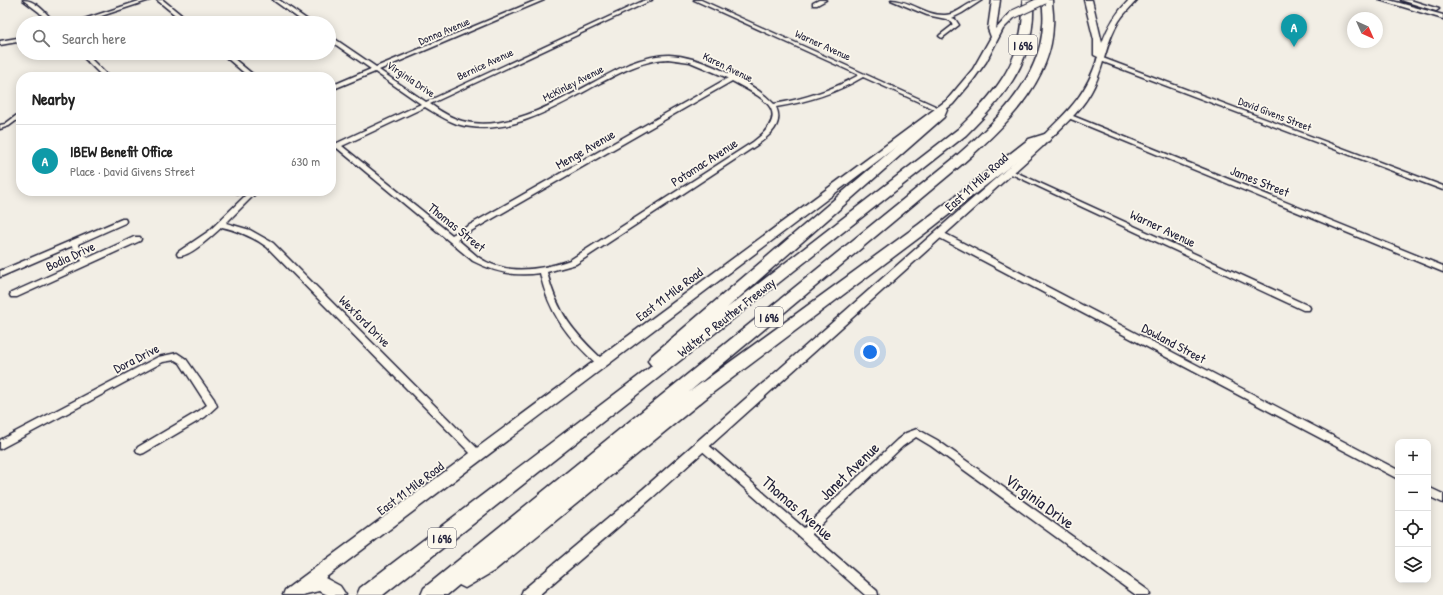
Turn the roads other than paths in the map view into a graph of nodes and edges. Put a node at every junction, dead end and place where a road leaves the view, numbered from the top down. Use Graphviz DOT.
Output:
graph roads {
  1 [pos="28,0"];
  2 [pos="147,0"];
  3 [pos="160,0"];
  4 [pos="276,0"];
  5 [pos="541,0"];
  6 [pos="649,0"];
  7 [pos="697,0"];
  8 [pos="823,0"];
  9 [pos="894,0"];
  10 [pos="978,0"];
  11 [pos="996,0"];
  12 [pos="1028,0"];
  13 [pos="1045,0"];
  14 [pos="1087,0"];
  15 [pos="1133,0"];
  16 [pos="1383,0"];
  17 [pos="1405,0"];
  18 [pos="1391,1"];
  19 [pos="815,4"];
  20 [pos="1443,11"];
  21 [pos="1435,12"];
  22 [pos="46,16"];
  23 [pos="97,16"];
  24 [pos="179,16"];
  25 [pos="299,16"];
  26 [pos="947,17"];
  27 [pos="1443,17"];
  28 [pos="16,36"];
  29 [pos="942,36"];
  30 [pos="994,36"];
  31 [pos="0,37"];
  32 [pos="16,40"];
  33 [pos="336,42"];
  34 [pos="0,43"];
  35 [pos="668,57"];
  36 [pos="1100,59"];
  37 [pos="89,60"];
  38 [pos="232,60"];
  39 [pos="376,70"];
  40 [pos="101,72"];
  41 [pos="247,72"];
  42 [pos="863,75"];
  43 [pos="731,79"];
  44 [pos="336,86"];
  45 [pos="426,104"];
  46 [pos="773,106"];
  47 [pos="941,110"];
  48 [pos="1068,116"];
  49 [pos="16,118"];
  50 [pos="487,126"];
  51 [pos="0,127"];
  52 [pos="1045,138"];
  53 [pos="336,146"];
  54 [pos="336,149"];
  55 [pos="1010,171"];
  56 [pos="1443,188"];
  57 [pos="250,196"];
  58 [pos="122,221"];
  59 [pos="222,225"];
  60 [pos="939,234"];
  61 [pos="137,239"];
  62 [pos="451,239"];
  63 [pos="73,243"];
  64 [pos="181,254"];
  65 [pos="86,262"];
  66 [pos="1443,269"];
  67 [pos="543,271"];
  68 [pos="0,274"];
  69 [pos="14,295"];
  70 [pos="1306,308"];
  71 [pos="601,363"];
  72 [pos="916,433"];
  73 [pos="0,445"];
  74 [pos="702,445"];
  75 [pos="140,450"];
  76 [pos="478,454"];
  77 [pos="1395,473"];
  78 [pos="517,480"];
  79 [pos="1431,493"];
  80 [pos="1443,499"];
  81 [pos="804,534"];
  82 [pos="294,592"];
  83 [pos="337,593"];
  84 [pos="367,595"];
  85 [pos="431,595"];
  86 [pos="439,595"];
  87 [pos="528,595"];
  88 [pos="874,595"];
  89 [pos="1145,595"];
  1 -- 22 [label="street"];
  2 -- 23 [label="street"];
  3 -- 24 [label="street"];
  4 -- 25 [label="street"];
  5 -- 39 [label="street, Donna Avenue"];
  6 -- 45 [label="street, Bernice Avenue"];
  7 -- 42 [label="street, Warner Avenue"];
  8 -- 19 [label="street"];
  9 -- 26 [label="street"];
  10 -- 26 [label="street"];
  11 -- 30 [label="main road"];
  12 -- 78 [label="highway, Walter P Reuther Freeway / I 696"];
  13 -- 30 [label="main road, East 11 Mile Road, bridge"];
  13 -- 85 [label="highway, Walter P Reuther Freeway / I 696"];
  14 -- 36 [label="main road"];
  15 -- 36 [label="main road, East 11 Mile Road"];
  16 -- 18 [label="street"];
  17 -- 21 [label="street"];
  18 -- 21 [label="street"];
  20 -- 21 [label="street"];
  21 -- 27 [label="street"];
  26 -- 29 [label="street"];
  28 -- 31 [label="street"];
  30 -- 47 [label="main road, East 11 Mile Road"];
  32 -- 34 [label="street"];
  33 -- 39 [label="street, Virginia Drive"];
  35 -- 43 [label="street, Karen Avenue"];
  35 -- 50 [label="street, McKinley Avenue"];
  36 -- 48 [label="main road, East 11 Mile Road"];
  36 -- 56 [label="street, David Givens Street"];
  37 -- 40 [label="street"];
  38 -- 41 [label="street"];
  39 -- 44 [label="street"];
  39 -- 45 [label="street, Virginia Drive"];
  42 -- 46 [label="street"];
  42 -- 47 [label="street, Warner Avenue"];
  43 -- 46 [label="street, Karen Avenue"];
  43 -- 62 [label="street, Menge Avenue"];
  45 -- 50 [label="street, Virginia Drive"];
  45 -- 53 [label="street, Bernice Avenue"];
  46 -- 67 [label="street, Potomac Avenue"];
  47 -- 71 [label="main road, East 11 Mile Road"];
  47 -- 78 [label="highway"];
  48 -- 52 [label="main road, East 11 Mile Road"];
  48 -- 66 [label="street, James Street"];
  49 -- 51 [label="street"];
  52 -- 55 [label="main road, East 11 Mile Road"];
  52 -- 86 [label="highway"];
  54 -- 62 [label="street, Thomas Street"];
  55 -- 60 [label="main road, East 11 Mile Road"];
  55 -- 70 [label="street, Warner Avenue"];
  57 -- 59 [label="street"];
  58 -- 63 [label="street"];
  59 -- 64 [label="street"];
  59 -- 76 [label="street, Wexford Drive"];
  60 -- 74 [label="main road, East 11 Mile Road"];
  60 -- 77 [label="street, Dowland Street"];
  61 -- 65 [label="street, Bodia Drive"];
  62 -- 67 [label="street, Thomas Street"];
  63 -- 65 [label="street"];
  63 -- 68 [label="street"];
  65 -- 69 [label="street, Bodia Drive"];
  67 -- 71 [label="street"];
  71 -- 76 [label="main road, East 11 Mile Road"];
  72 -- 81 [label="street, Janet Avenue"];
  72 -- 89 [label="street, Virginia Drive"];
  73 -- 75 [label="street, Dora Drive"];
  74 -- 81 [label="street, Thomas Avenue"];
  74 -- 87 [label="main road, East 11 Mile Road"];
  76 -- 82 [label="main road, East 11 Mile Road"];
  78 -- 84 [label="highway, Walter P Reuther Freeway / I 696"];
  79 -- 80 [label="street"];
  81 -- 88 [label="street, Thomas Avenue"];
  82 -- 83 [label="main road"];
}
